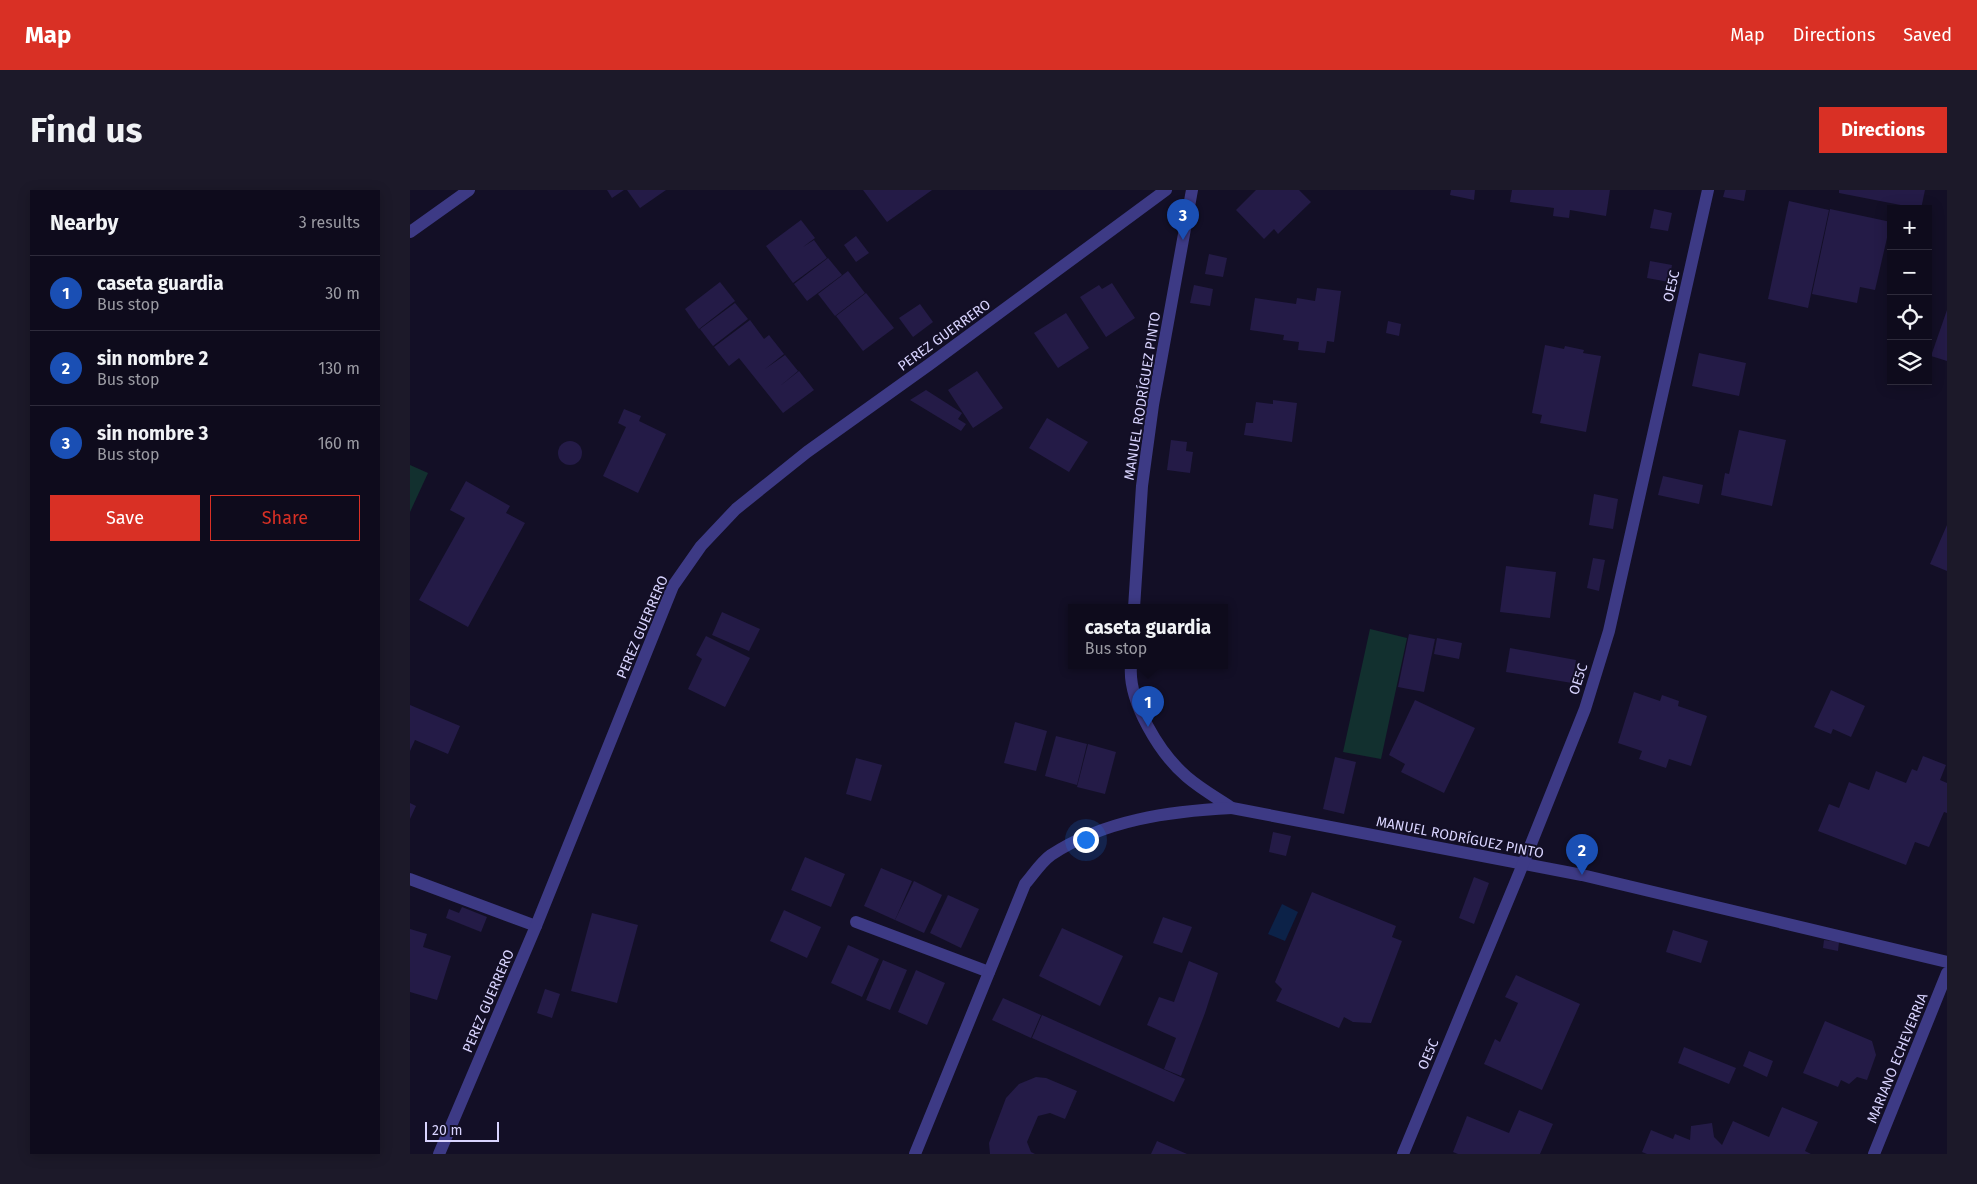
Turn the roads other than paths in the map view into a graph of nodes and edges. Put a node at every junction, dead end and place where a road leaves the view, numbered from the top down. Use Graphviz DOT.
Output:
graph roads {
  1 [pos="469,190"];
  2 [pos="1166,190"];
  3 [pos="1192,190"];
  4 [pos="1708,190"];
  5 [pos="410,232"];
  6 [pos="1134,604"];
  7 [pos="1131,669"];
  8 [pos="1232,808"];
  9 [pos="1523,864"];
  10 [pos="410,878"];
  11 [pos="856,922"];
  12 [pos="536,926"];
  13 [pos="1947,962"];
  14 [pos="989,972"];
  15 [pos="1947,973"];
  16 [pos="439,1154"];
  17 [pos="915,1154"];
  18 [pos="1403,1154"];
  19 [pos="1874,1154"];
  1 -- 5 [label="street"];
  2 -- 12 [label="street, PEREZ GUERRERO"];
  3 -- 6 [label="street, MANUEL RODRÍGUEZ PINTO"];
  4 -- 9 [label="street, OE5C"];
  7 -- 8 [label="street, MANUEL RODRÍGUEZ PINTO"];
  8 -- 9 [label="street, MANUEL RODRÍGUEZ PINTO"];
  8 -- 14 [label="street"];
  9 -- 13 [label="street, MANUEL RODRÍGUEZ PINTO"];
  9 -- 18 [label="street, OE5C"];
  10 -- 12 [label="street"];
  11 -- 14 [label="street"];
  12 -- 16 [label="street, PEREZ GUERRERO"];
  14 -- 17 [label="street"];
  15 -- 19 [label="street, MARIANO ECHEVERRIA"];
}
